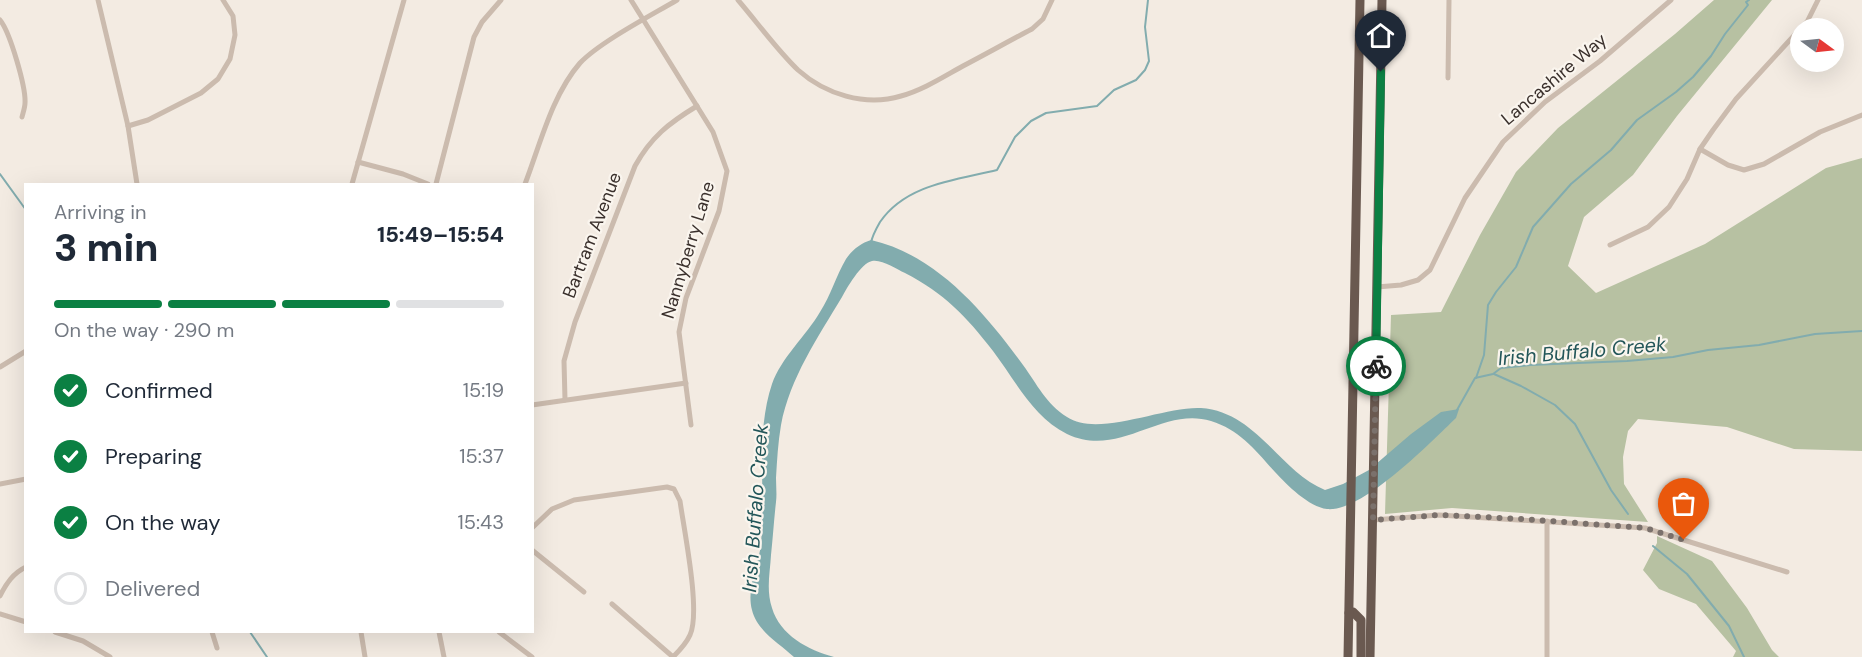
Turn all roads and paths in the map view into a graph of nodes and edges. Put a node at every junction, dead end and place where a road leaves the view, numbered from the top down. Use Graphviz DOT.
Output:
graph roads {
  1 [pos="98,0"];
  2 [pos="223,0"];
  3 [pos="404,0"];
  4 [pos="501,0"];
  5 [pos="631,0"];
  6 [pos="676,0"];
  7 [pos="738,0"];
  8 [pos="1052,0"];
  9 [pos="1360,0"];
  10 [pos="1382,0"];
  11 [pos="1449,0"];
  12 [pos="1671,0"];
  13 [pos="1818,0"];
  14 [pos="1809,18"];
  15 [pos="0,20"];
  16 [pos="643,20"];
  17 [pos="1790,40"];
  18 [pos="1448,78"];
  19 [pos="697,106"];
  20 [pos="1862,115"];
  21 [pos="22,117"];
  22 [pos="128,126"];
  23 [pos="1700,149"];
  24 [pos="358,162"];
  25 [pos="137,183"];
  26 [pos="352,183"];
  27 [pos="426,183"];
  28 [pos="436,183"];
  29 [pos="525,183"];
  30 [pos="1610,245"];
  31 [pos="1377,287"];
  32 [pos="24,352"];
  33 [pos="0,367"];
  34 [pos="686,383"];
  35 [pos="565,400"];
  36 [pos="534,405"];
  37 [pos="692,425"];
  38 [pos="24,479"];
  39 [pos="0,484"];
  40 [pos="1373,520"];
  41 [pos="1547,521"];
  42 [pos="534,526"];
  43 [pos="534,552"];
  44 [pos="24,568"];
  45 [pos="1787,572"];
  46 [pos="584,592"];
  47 [pos="0,596"];
  48 [pos="612,604"];
  49 [pos="1348,612"];
  50 [pos="0,614"];
  51 [pos="24,621"];
  52 [pos="58,633"];
  53 [pos="212,633"];
  54 [pos="361,633"];
  55 [pos="439,633"];
  56 [pos="500,633"];
  57 [pos="216,648"];
  58 [pos="110,657"];
  59 [pos="365,657"];
  60 [pos="444,657"];
  61 [pos="531,657"];
  62 [pos="673,657"];
  63 [pos="1348,657"];
  64 [pos="1362,657"];
  65 [pos="1370,657"];
  66 [pos="1547,657"];
  1 -- 22 [label="street"];
  2 -- 22 [label="street"];
  3 -- 24 [label="street"];
  4 -- 28 [label="street"];
  5 -- 16 [label="street, Nannyberry Lane"];
  6 -- 16 [label="street"];
  7 -- 8 [label="street"];
  9 -- 49 [label="highway"];
  10 -- 31 [label="highway"];
  11 -- 18 [label="street"];
  12 -- 31 [label="street, Lancashire Way"];
  13 -- 14 [label="street"];
  15 -- 21 [label="street"];
  16 -- 19 [label="street, Nannyberry Lane"];
  16 -- 29 [label="street"];
  17 -- 23 [label="street"];
  19 -- 34 [label="street, Nannyberry Lane"];
  19 -- 35 [label="street, Bartram Avenue"];
  20 -- 23 [label="street"];
  22 -- 25 [label="street"];
  23 -- 30 [label="street"];
  24 -- 26 [label="street"];
  24 -- 27 [label="street"];
  31 -- 40 [label="highway"];
  32 -- 33 [label="street"];
  34 -- 35 [label="street"];
  34 -- 37 [label="street, Nannyberry Lane"];
  35 -- 36 [label="street"];
  38 -- 39 [label="street"];
  40 -- 41 [label="street"];
  40 -- 65 [label="highway"];
  41 -- 45 [label="street"];
  41 -- 66 [label="street"];
  42 -- 62 [label="street"];
  43 -- 46 [label="street"];
  44 -- 47 [label="street"];
  48 -- 62 [label="street"];
  49 -- 63 [label="highway"];
  49 -- 64 [label="highway"];
  50 -- 51 [label="street"];
  52 -- 58 [label="street"];
  53 -- 57 [label="street"];
  54 -- 59 [label="street"];
  55 -- 60 [label="street"];
  56 -- 61 [label="street"];
}
